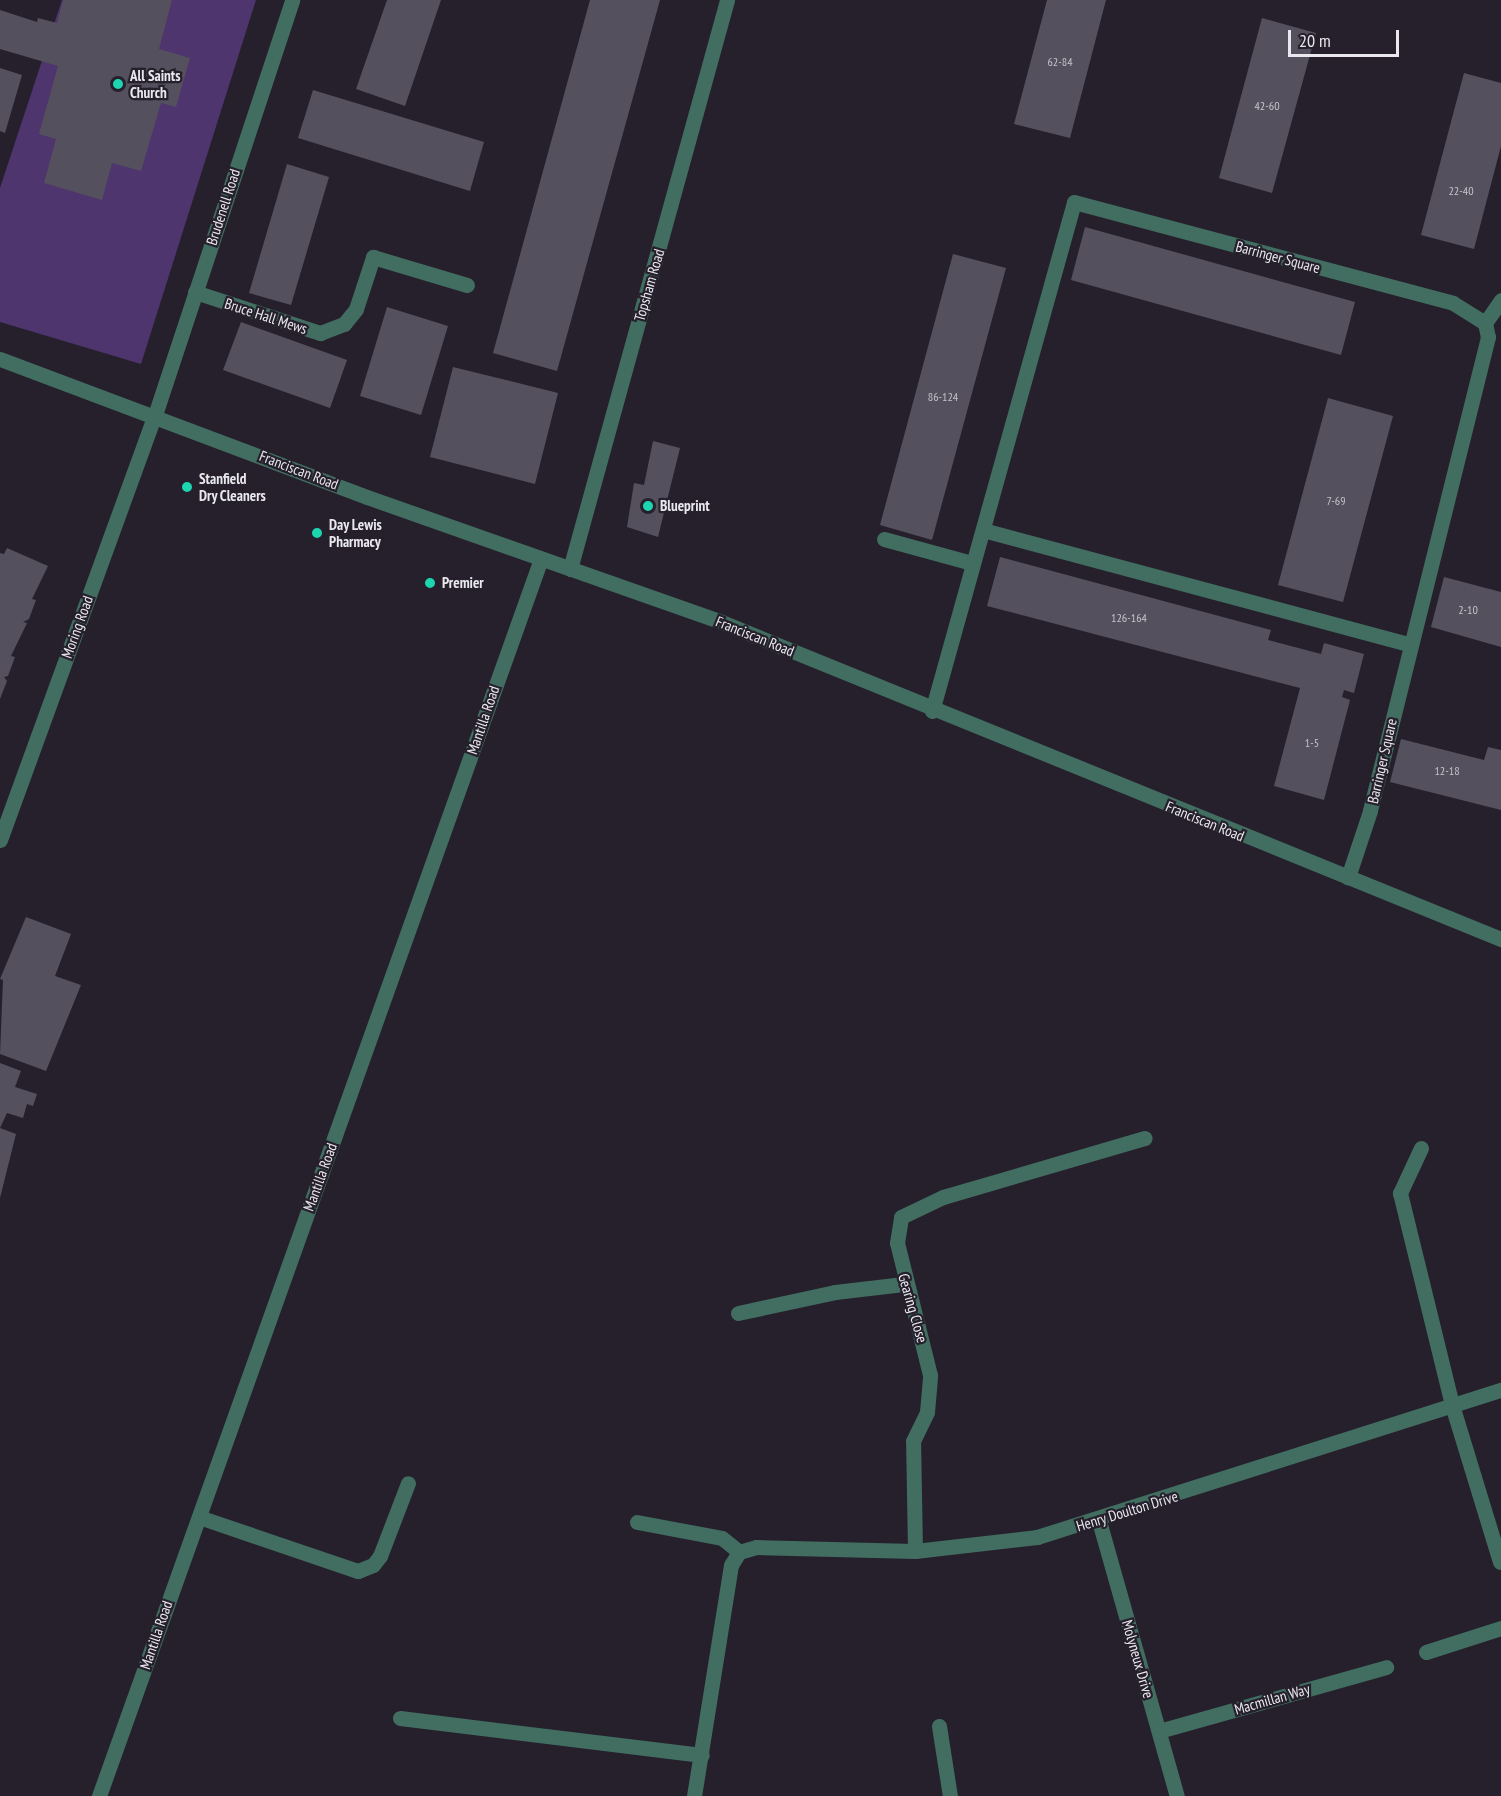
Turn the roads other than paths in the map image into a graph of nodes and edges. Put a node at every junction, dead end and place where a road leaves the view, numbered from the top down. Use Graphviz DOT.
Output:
graph roads {
  1 [pos="292,0"];
  2 [pos="727,0"];
  3 [pos="467,285"];
  4 [pos="195,292"];
  5 [pos="1501,300"];
  6 [pos="1485,323"];
  7 [pos="0,358"];
  8 [pos="155,414"];
  9 [pos="983,530"];
  10 [pos="884,539"];
  11 [pos="541,559"];
  12 [pos="972,563"];
  13 [pos="570,569"];
  14 [pos="1409,644"];
  15 [pos="932,711"];
  16 [pos="0,840"];
  17 [pos="1348,877"];
  18 [pos="1501,939"];
  19 [pos="1145,1138"];
  20 [pos="1421,1148"];
  21 [pos="904,1284"];
  22 [pos="738,1312"];
  23 [pos="1501,1390"];
  24 [pos="1452,1405"];
  25 [pos="408,1483"];
  26 [pos="199,1517"];
  27 [pos="1099,1521"];
  28 [pos="637,1522"];
  29 [pos="915,1551"];
  30 [pos="739,1552"];
  31 [pos="1500,1562"];
  32 [pos="1501,1628"];
  33 [pos="1426,1652"];
  34 [pos="1386,1667"];
  35 [pos="400,1718"];
  36 [pos="939,1726"];
  37 [pos="1159,1731"];
  38 [pos="702,1755"];
  39 [pos="99,1796"];
  40 [pos="694,1796"];
  41 [pos="950,1796"];
  42 [pos="1177,1796"];
  1 -- 4 [label="street, Brudenell Road"];
  2 -- 13 [label="street, Topsham Road"];
  3 -- 4 [label="street, Bruce Hall Mews"];
  4 -- 8 [label="street, Brudenell Road"];
  5 -- 6 [label="street"];
  6 -- 9 [label="street, Barringer Square"];
  6 -- 14 [label="street, Barringer Square"];
  7 -- 8 [label="street, Franciscan Road"];
  8 -- 11 [label="street, Franciscan Road"];
  8 -- 16 [label="street, Moring Road"];
  9 -- 12 [label="street, Barringer Square"];
  9 -- 14 [label="street"];
  10 -- 12 [label="street"];
  11 -- 13 [label="street, Franciscan Road"];
  11 -- 26 [label="street, Mantilla Road"];
  12 -- 15 [label="street, Barringer Square"];
  13 -- 15 [label="street, Franciscan Road"];
  14 -- 17 [label="street, Barringer Square"];
  15 -- 17 [label="street, Franciscan Road"];
  17 -- 18 [label="street, Franciscan Road"];
  19 -- 21 [label="street, Gearing Close"];
  20 -- 24 [label="street"];
  21 -- 22 [label="street"];
  21 -- 29 [label="street, Gearing Close"];
  23 -- 24 [label="street, Henry Doulton Drive"];
  24 -- 27 [label="street, Henry Doulton Drive"];
  24 -- 31 [label="street"];
  25 -- 26 [label="street"];
  26 -- 39 [label="street, Mantilla Road"];
  27 -- 29 [label="street, Henry Doulton Drive"];
  27 -- 37 [label="street, Molyneux Drive"];
  28 -- 30 [label="street"];
  29 -- 30 [label="street, Henry Doulton Drive"];
  30 -- 38 [label="street"];
  32 -- 33 [label="street"];
  34 -- 37 [label="street, Macmillan Way"];
  35 -- 38 [label="street"];
  36 -- 41 [label="street"];
  37 -- 42 [label="street, Molyneux Drive"];
  38 -- 40 [label="street"];
}
